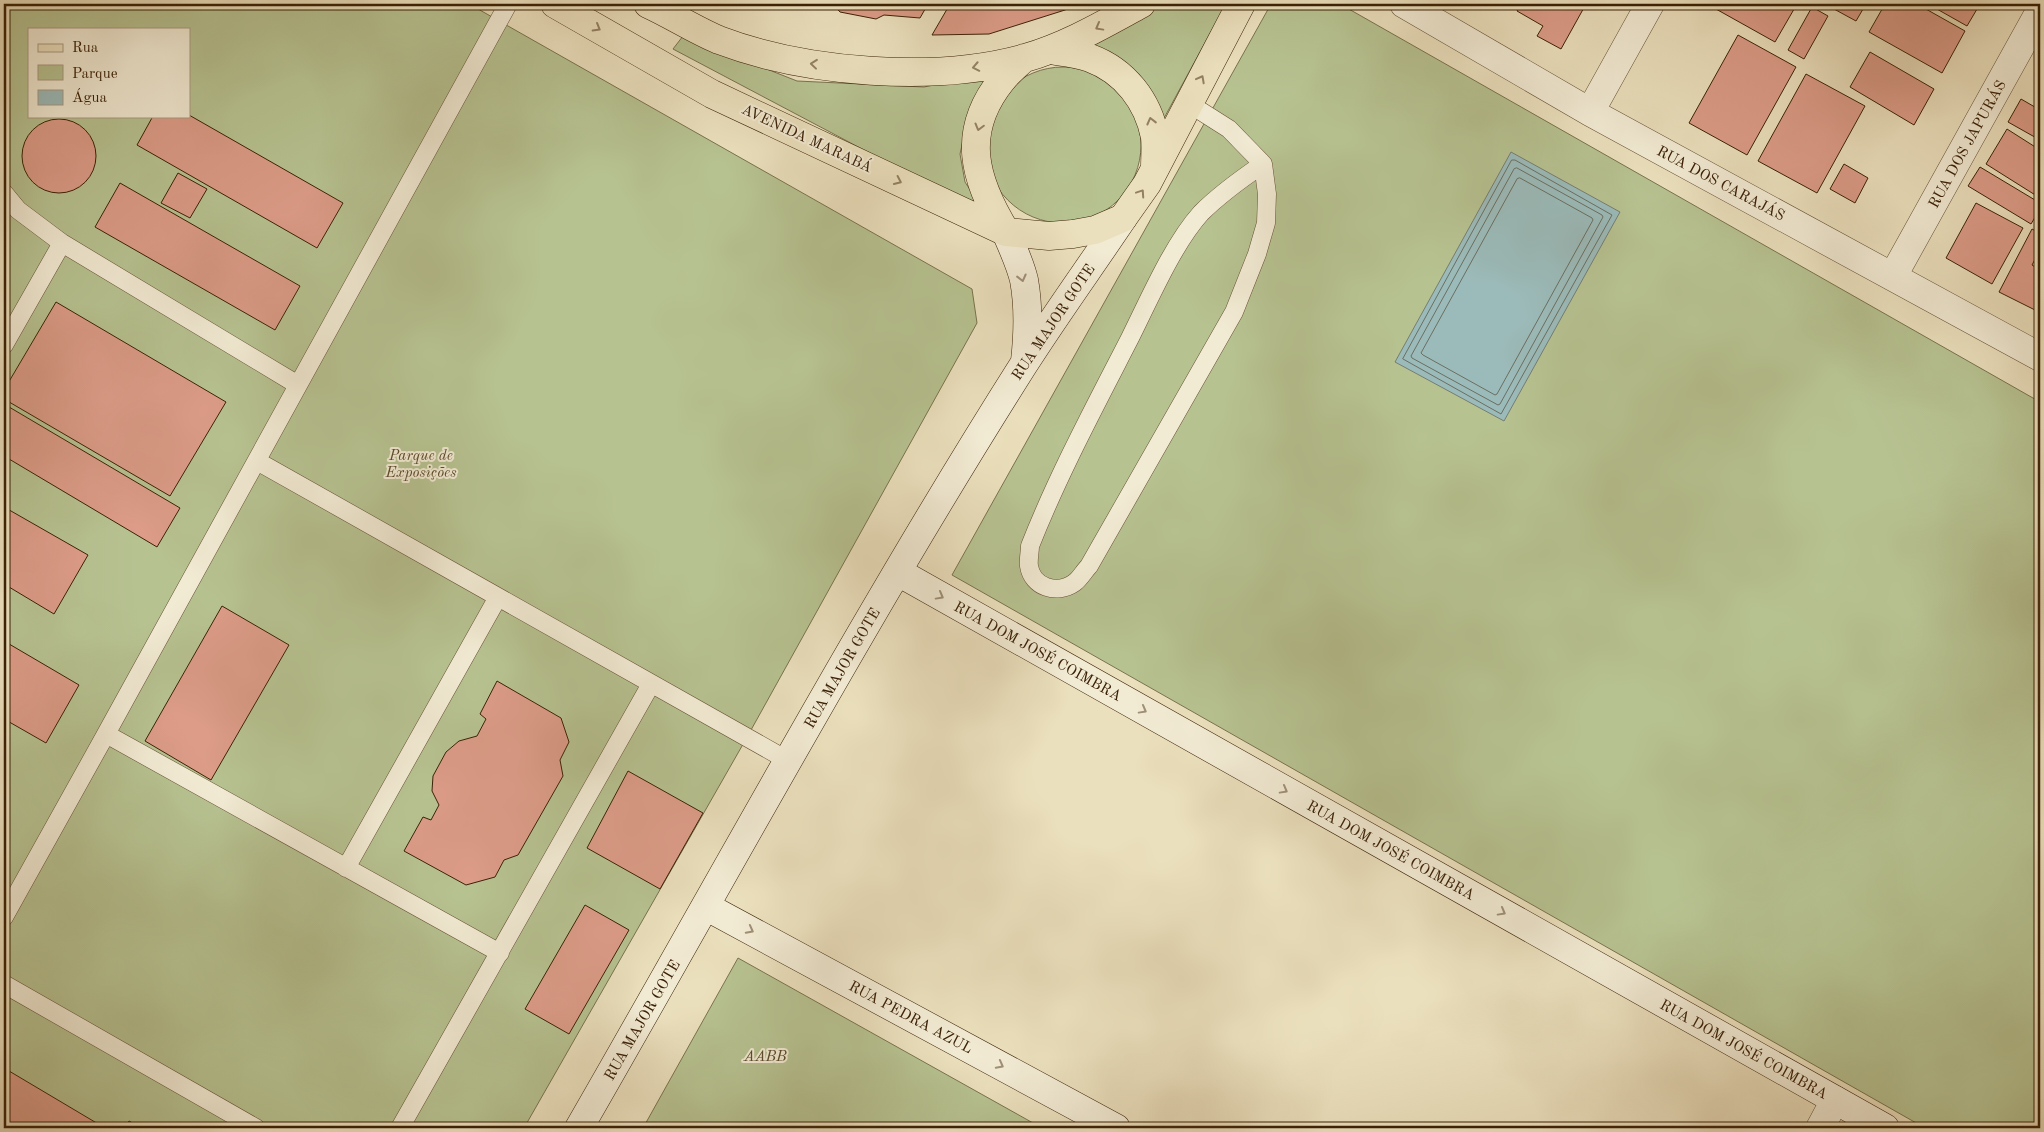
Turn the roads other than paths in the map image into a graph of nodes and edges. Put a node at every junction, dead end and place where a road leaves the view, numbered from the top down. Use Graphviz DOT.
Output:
graph roads {
  1 [pos="508,4"];
  2 [pos="555,4"];
  3 [pos="648,4"];
  4 [pos="1141,4"];
  5 [pos="1241,4"];
  6 [pos="1404,4"];
  7 [pos="1650,4"];
  8 [pos="2040,11"];
  9 [pos="1036,54"];
  10 [pos="1188,103"];
  11 [pos="1590,112"];
  12 [pos="1263,164"];
  13 [pos="1155,169"];
  14 [pos="4,193"];
  15 [pos="1123,218"];
  16 [pos="1006,232"];
  17 [pos="62,242"];
  18 [pos="1893,276"];
  19 [pos="4,345"];
  20 [pos="2040,357"];
  21 [pos="1025,362"];
  22 [pos="298,386"];
  23 [pos="257,461"];
  24 [pos="898,572"];
  25 [pos="498,597"];
  26 [pos="651,684"];
  27 [pos="106,734"];
  28 [pos="787,760"];
  29 [pos="346,868"];
  30 [pos="707,906"];
  31 [pos="4,917"];
  32 [pos="500,953"];
  33 [pos="4,984"];
  34 [pos="1835,1100"];
  35 [pos="256,1128"];
  36 [pos="400,1128"];
  37 [pos="579,1128"];
  38 [pos="1116,1128"];
  39 [pos="1820,1128"];
  40 [pos="1885,1128"];
  1 -- 22 [label="lane"];
  2 -- 16 [label="main road, AVENIDA MARABÁ, one-way"];
  9 -- 3 [label="main road, one-way"];
  4 -- 9 [label="main road, one-way"];
  10 -- 5 [label="main road, RUA MAJOR GOTE, one-way"];
  6 -- 11 [label="street, RUA DOS CARAJÁS"];
  7 -- 11 [label="street"];
  8 -- 18 [label="street, RUA DOS JAPURÁS"];
  13 -- 9 [label="main road, one-way"];
  9 -- 16 [label="main road, one-way"];
  10 -- 12 [label="lane"];
  10 -- 13 [label="main road, RUA MAJOR GOTE"];
  11 -- 18 [label="street, RUA DOS CARAJÁS"];
  12 -- 12 [label="lane"];
  15 -- 13 [label="main road, RUA MAJOR GOTE, one-way"];
  14 -- 17 [label="lane"];
  15 -- 16 [label="main road, AVENIDA MARABÁ"];
  15 -- 21 [label="street, RUA MAJOR GOTE"];
  16 -- 21 [label="street, one-way"];
  17 -- 19 [label="lane"];
  17 -- 22 [label="lane"];
  18 -- 20 [label="street, RUA DOS CARAJÁS"];
  21 -- 24 [label="street, RUA MAJOR GOTE"];
  22 -- 23 [label="lane"];
  23 -- 25 [label="lane"];
  23 -- 27 [label="lane"];
  24 -- 28 [label="street, RUA MAJOR GOTE"];
  24 -- 34 [label="street, RUA DOM JOSÉ COIMBRA, one-way"];
  25 -- 26 [label="lane"];
  25 -- 29 [label="lane"];
  26 -- 28 [label="lane"];
  26 -- 32 [label="lane"];
  27 -- 29 [label="lane"];
  27 -- 31 [label="lane"];
  28 -- 30 [label="street, RUA MAJOR GOTE"];
  29 -- 32 [label="lane"];
  30 -- 37 [label="street, RUA MAJOR GOTE"];
  30 -- 38 [label="street, RUA PEDRA AZUL, one-way"];
  32 -- 36 [label="lane"];
  33 -- 35 [label="lane"];
  34 -- 39 [label="street"];
  34 -- 40 [label="street, RUA DOM JOSÉ COIMBRA"];
}
